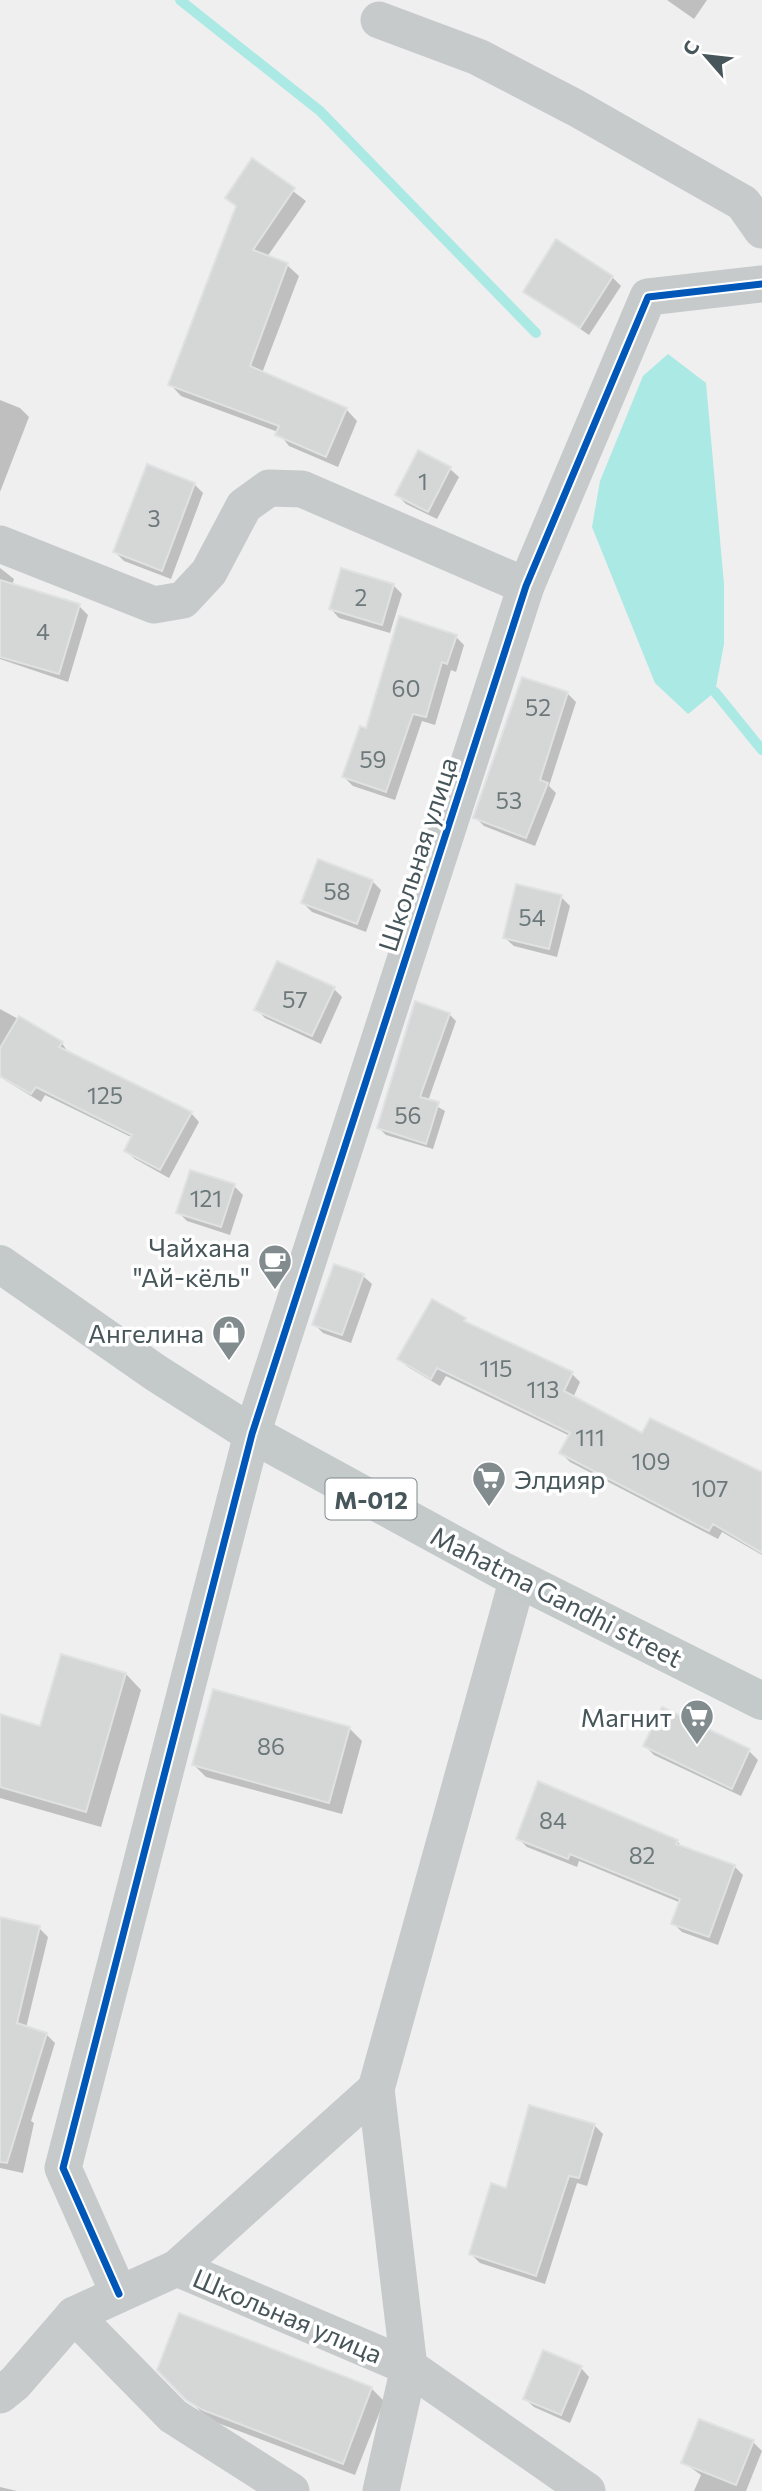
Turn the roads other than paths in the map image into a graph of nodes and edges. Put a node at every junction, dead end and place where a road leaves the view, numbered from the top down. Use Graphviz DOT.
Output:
graph roads {
  1 [pos="379,20"];
  2 [pos="762,230"];
  3 [pos="762,284"];
  4 [pos="0,544"];
  5 [pos="526,586"];
  6 [pos="0,1264"];
  7 [pos="252,1433"];
  8 [pos="518,1578"];
  9 [pos="762,1700"];
  10 [pos="376,2089"];
  11 [pos="177,2268"];
  12 [pos="119,2294"];
  13 [pos="74,2315"];
  14 [pos="409,2367"];
  15 [pos="0,2395"];
  16 [pos="290,2491"];
  17 [pos="381,2491"];
  18 [pos="587,2491"];
  1 -- 2 [label="street"];
  3 -- 5 [label="street, Школьная улица"];
  4 -- 5 [label="street"];
  5 -- 7 [label="street, Школьная улица"];
  6 -- 7 [label="main road, Mahatma Gandhi street / М-012"];
  7 -- 8 [label="main road, Mahatma Gandhi street / М-012"];
  7 -- 12 [label="street, Школьная улица"];
  8 -- 9 [label="main road, Mahatma Gandhi street / М-012"];
  8 -- 10 [label="street"];
  10 -- 11 [label="street"];
  10 -- 14 [label="street"];
  11 -- 12 [label="street, Школьная улица"];
  11 -- 14 [label="street, Школьная улица"];
  12 -- 13 [label="street, Школьная улица"];
  13 -- 15 [label="street, Школьная улица"];
  13 -- 16 [label="street"];
  14 -- 17 [label="street, Школьная улица"];
  14 -- 18 [label="street"];
}
